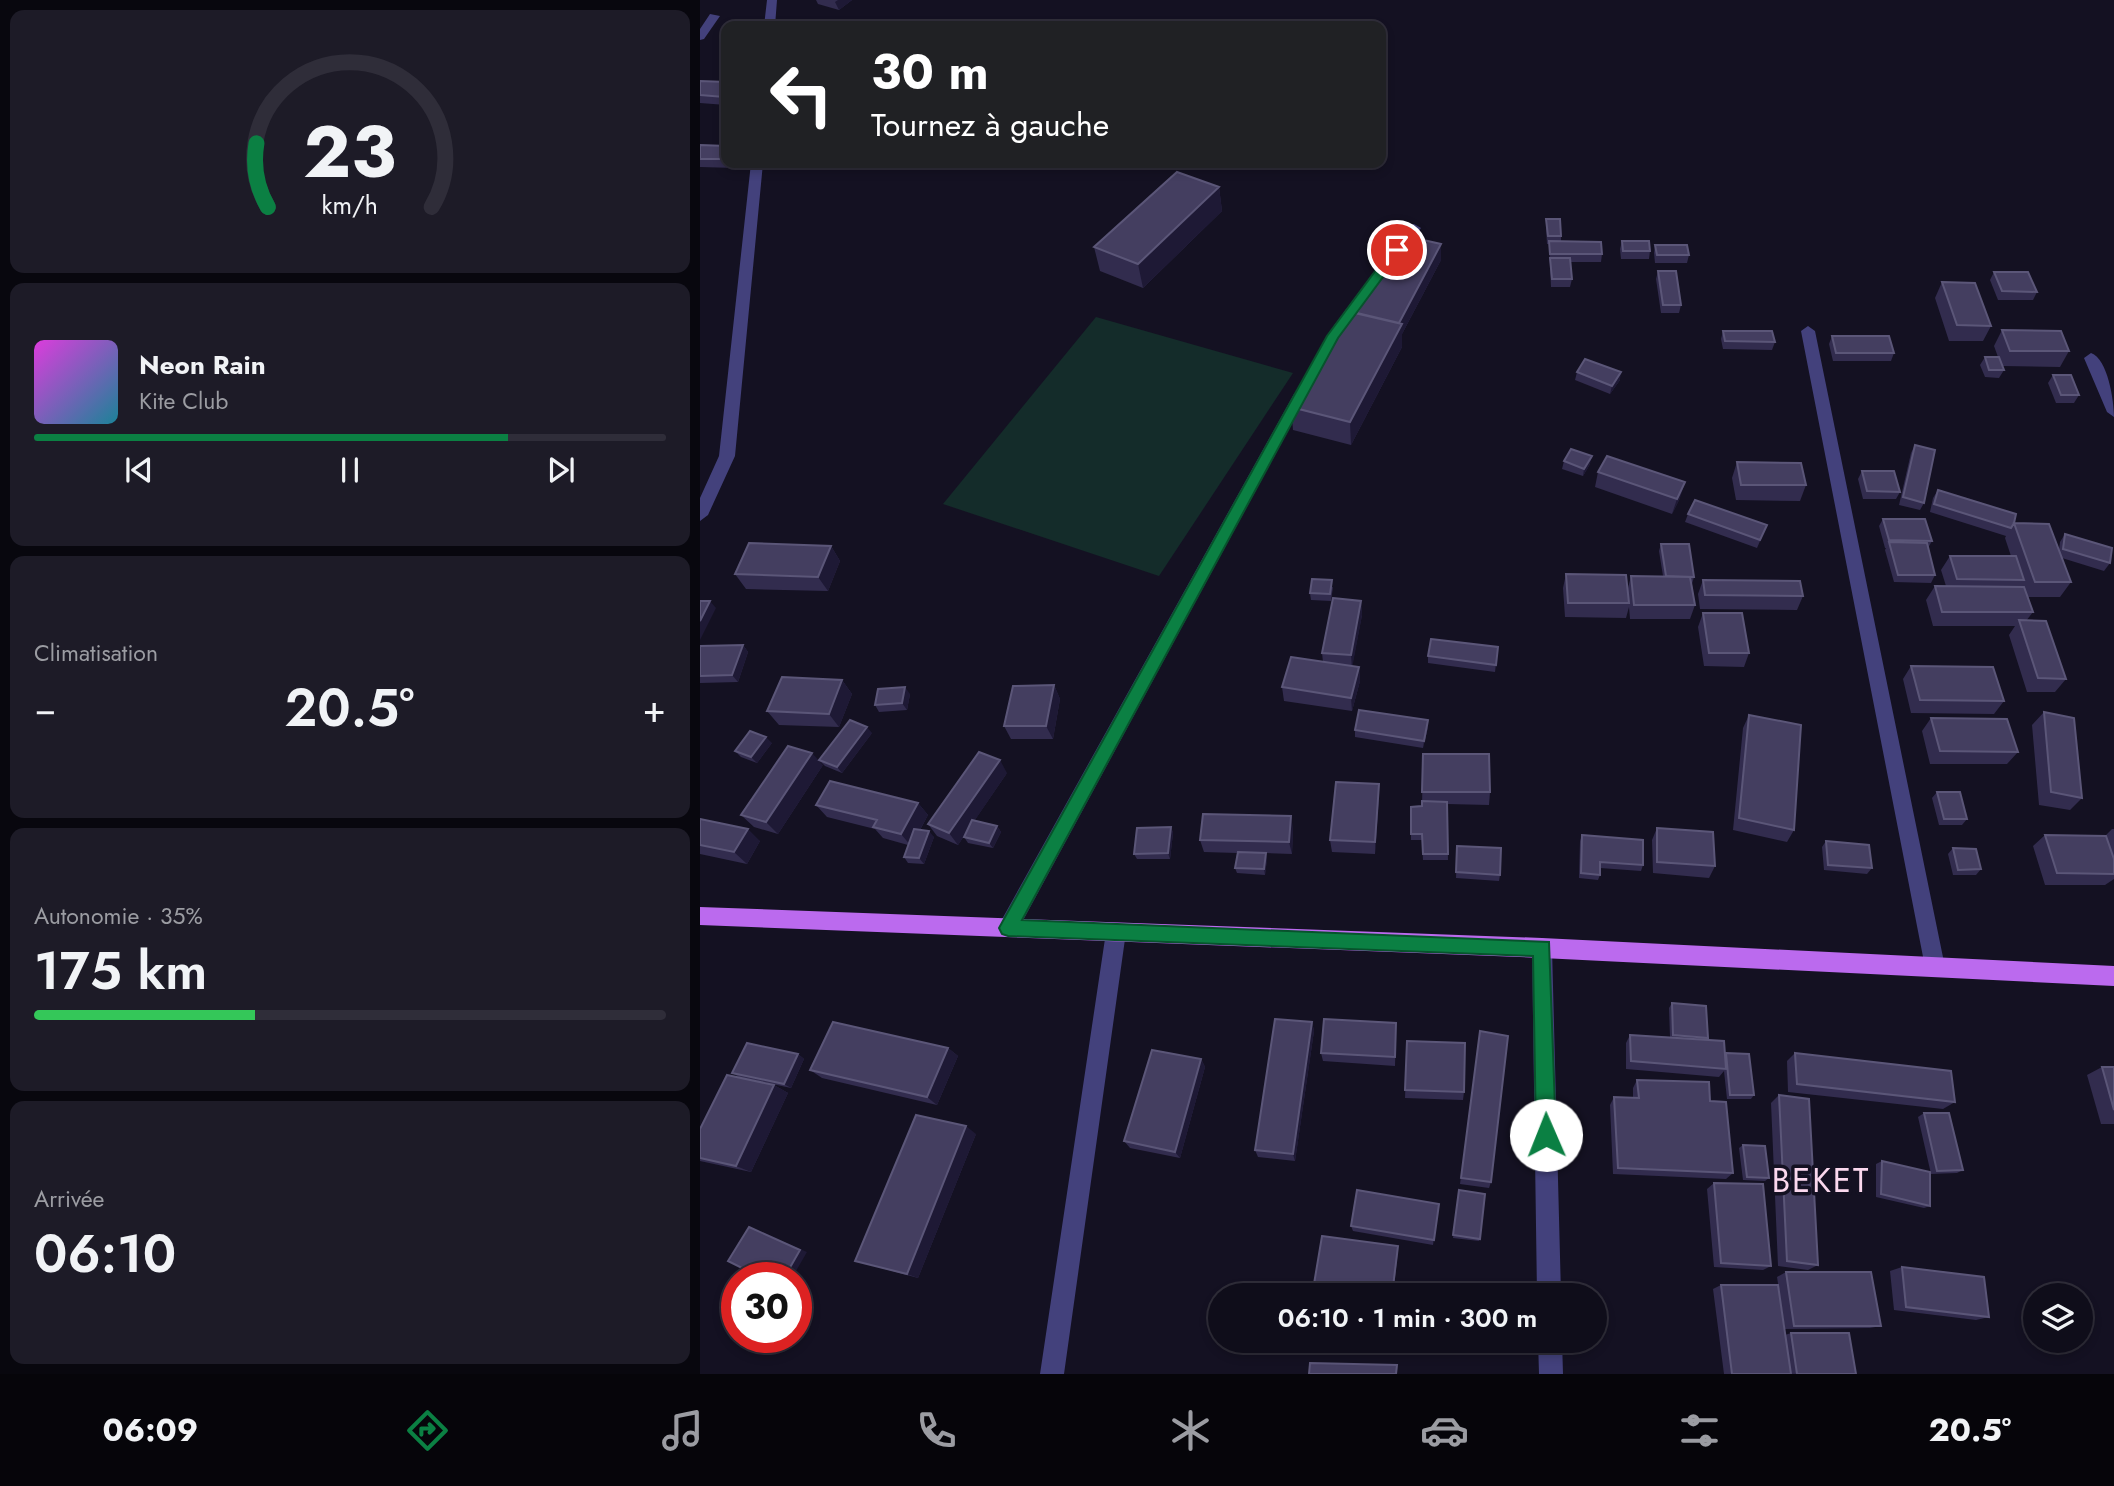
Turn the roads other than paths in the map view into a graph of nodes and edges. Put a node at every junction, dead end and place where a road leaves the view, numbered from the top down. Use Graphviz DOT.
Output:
graph roads {
  1 [pos="772,0"];
  2 [pos="714,16"];
  3 [pos="770,21"];
  4 [pos="700,37"];
  5 [pos="756,168"];
  6 [pos="1413,228"];
  7 [pos="1808,331"];
  8 [pos="1326,348"];
  9 [pos="2091,358"];
  10 [pos="1307,385"];
  11 [pos="2114,412"];
  12 [pos="700,515"];
  13 [pos="700,916"];
  14 [pos="1008,928"];
  15 [pos="1116,932"];
  16 [pos="1542,948"];
  17 [pos="1935,967"];
  18 [pos="2114,976"];
  19 [pos="1549,1283"];
  20 [pos="1550,1353"];
  21 [pos="1052,1374"];
  22 [pos="1551,1374"];
  1 -- 3 [label="street"];
  2 -- 4 [label="street"];
  5 -- 12 [label="street"];
  6 -- 8 [label="street"];
  7 -- 17 [label="street"];
  9 -- 11 [label="street"];
  10 -- 14 [label="street"];
  13 -- 14 [label="main road"];
  14 -- 15 [label="main road"];
  15 -- 16 [label="main road"];
  15 -- 21 [label="street"];
  16 -- 17 [label="main road"];
  16 -- 19 [label="street"];
  17 -- 18 [label="main road"];
  20 -- 22 [label="street"];
}
